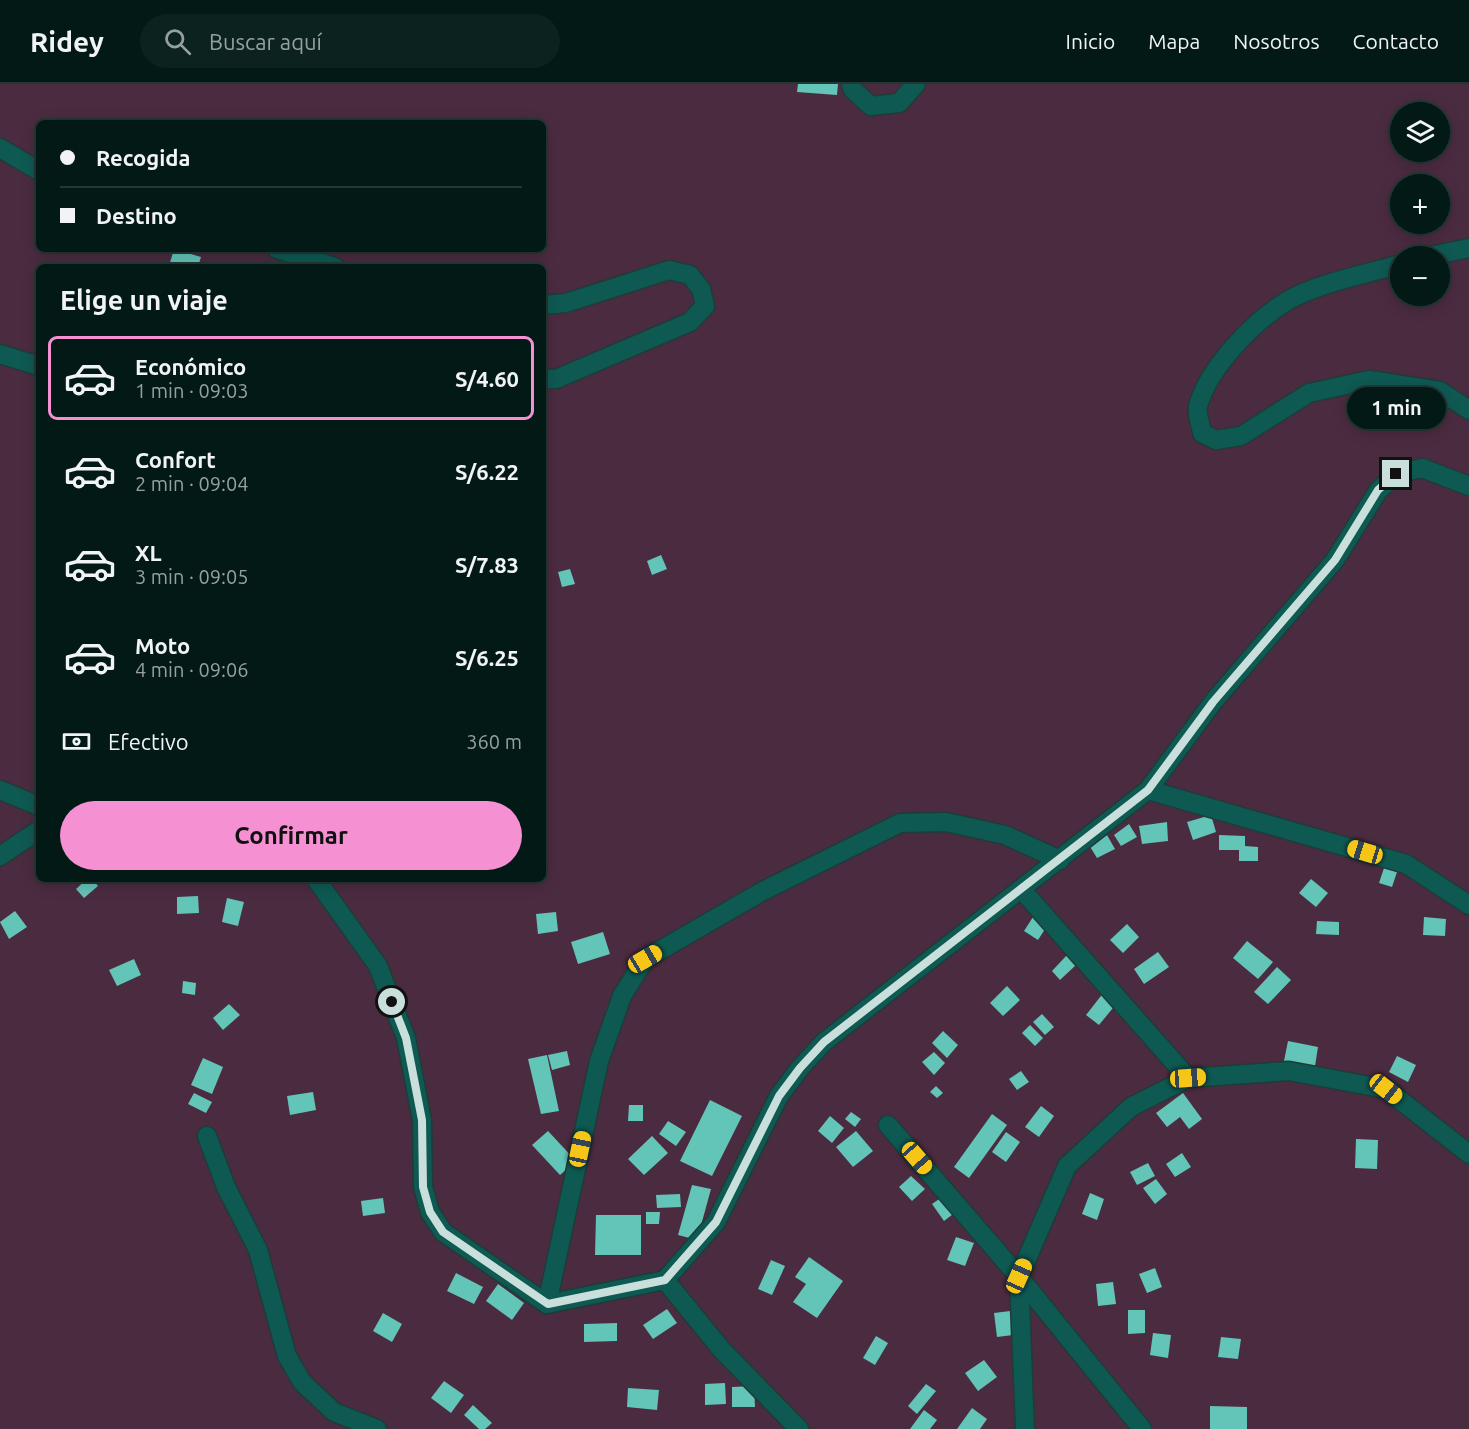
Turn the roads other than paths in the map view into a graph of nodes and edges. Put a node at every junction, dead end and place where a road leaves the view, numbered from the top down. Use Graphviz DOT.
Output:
graph roads {
  1 [pos="851,84"];
  2 [pos="916,84"];
  3 [pos="0,148"];
  4 [pos="36,169"];
  5 [pos="1469,249"];
  6 [pos="287,252"];
  7 [pos="1450,252"];
  8 [pos="325,264"];
  9 [pos="1390,267"];
  10 [pos="546,305"];
  11 [pos="0,354"];
  12 [pos="36,365"];
  13 [pos="546,379"];
  14 [pos="1469,410"];
  15 [pos="1469,486"];
  16 [pos="0,790"];
  17 [pos="1148,790"];
  18 [pos="36,805"];
  19 [pos="36,832"];
  20 [pos="0,856"];
  21 [pos="1060,860"];
  22 [pos="318,882"];
  23 [pos="1022,890"];
  24 [pos="1469,905"];
  25 [pos="1188,1078"];
  26 [pos="888,1125"];
  27 [pos="207,1136"];
  28 [pos="1469,1154"];
  29 [pos="1019,1276"];
  30 [pos="665,1280"];
  31 [pos="548,1304"];
  32 [pos="357,1425"];
  33 [pos="377,1429"];
  34 [pos="799,1429"];
  35 [pos="1025,1429"];
  36 [pos="1142,1429"];
  1 -- 2 [label="street"];
  3 -- 4 [label="street"];
  5 -- 7 [label="street"];
  6 -- 8 [label="street"];
  9 -- 14 [label="street"];
  10 -- 13 [label="street"];
  11 -- 12 [label="street"];
  15 -- 17 [label="street"];
  16 -- 18 [label="street"];
  17 -- 21 [label="street"];
  17 -- 24 [label="street"];
  19 -- 20 [label="street"];
  21 -- 23 [label="street"];
  21 -- 31 [label="street"];
  22 -- 31 [label="street"];
  23 -- 25 [label="street"];
  23 -- 30 [label="street"];
  25 -- 28 [label="street"];
  25 -- 29 [label="street"];
  26 -- 29 [label="street"];
  27 -- 32 [label="street"];
  29 -- 35 [label="street"];
  29 -- 36 [label="street"];
  30 -- 31 [label="street"];
  30 -- 34 [label="street"];
  32 -- 33 [label="street"];
}
